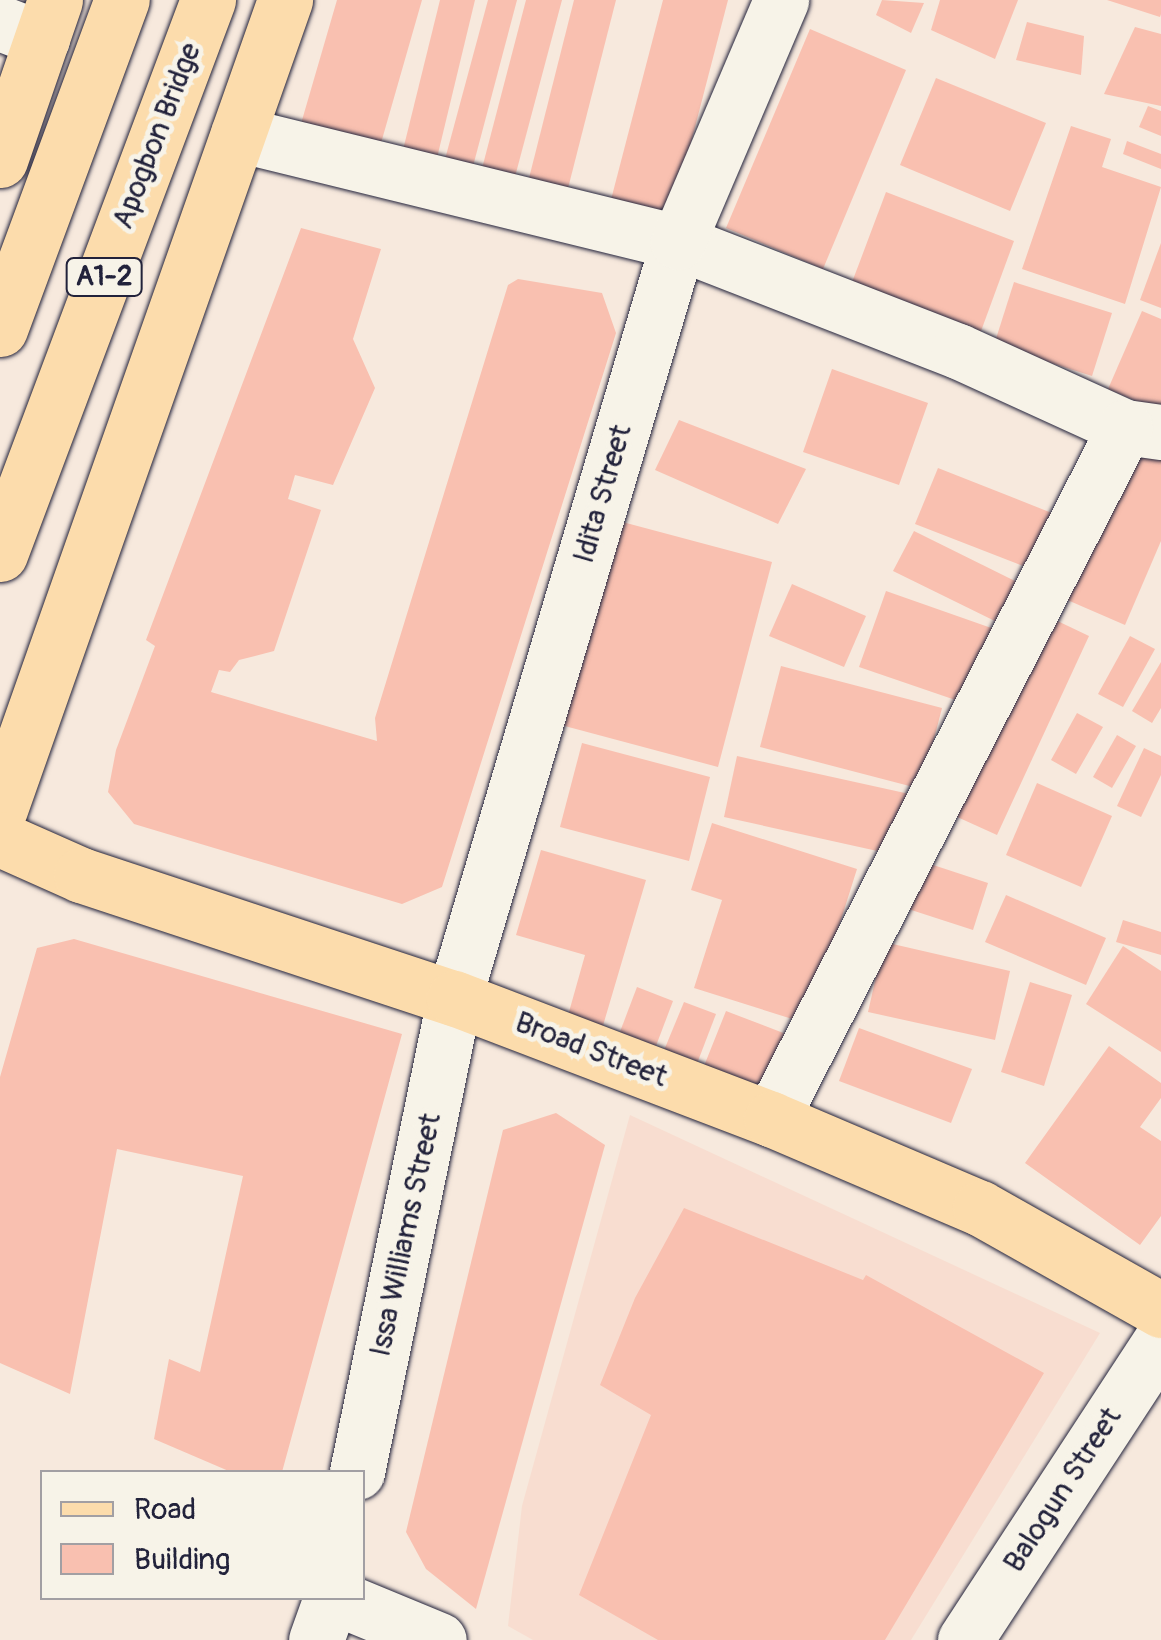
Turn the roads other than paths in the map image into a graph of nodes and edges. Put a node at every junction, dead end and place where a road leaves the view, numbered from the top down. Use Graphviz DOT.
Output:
graph roads {
  1 [pos="122,0"];
  2 [pos="208,0"];
  3 [pos="285,0"];
  4 [pos="781,0"];
  5 [pos="32,21"];
  6 [pos="238,134"];
  7 [pos="0,160"];
  8 [pos="678,242"];
  9 [pos="0,329"];
  10 [pos="1143,430"];
  11 [pos="0,554"];
  12 [pos="0,808"];
  13 [pos="0,840"];
  14 [pos="454,998"];
  15 [pos="771,1119"];
  16 [pos="1161,1310"];
  17 [pos="1161,1340"];
  18 [pos="357,1470"];
  19 [pos="333,1600"];
  20 [pos="339,1600"];
  21 [pos="316,1640"];
  22 [pos="438,1640"];
  23 [pos="966,1640"];
  1 -- 9 [label="main road, A1-2"];
  2 -- 11 [label="main road, Apogbon Bridge / A1-2"];
  3 -- 6 [label="main road"];
  4 -- 8 [label="street, Idita Street"];
  5 -- 7 [label="main road"];
  6 -- 8 [label="street"];
  6 -- 12 [label="main road"];
  8 -- 10 [label="street"];
  8 -- 14 [label="street, Idita Street"];
  10 -- 15 [label="street"];
  13 -- 14 [label="main road, Broad Street"];
  14 -- 15 [label="main road, Broad Street"];
  14 -- 18 [label="street, Issa Williams Street"];
  15 -- 16 [label="main road, Broad Street"];
  17 -- 23 [label="street, Balogun Street"];
  19 -- 21 [label="street"];
  20 -- 22 [label="street"];
}
